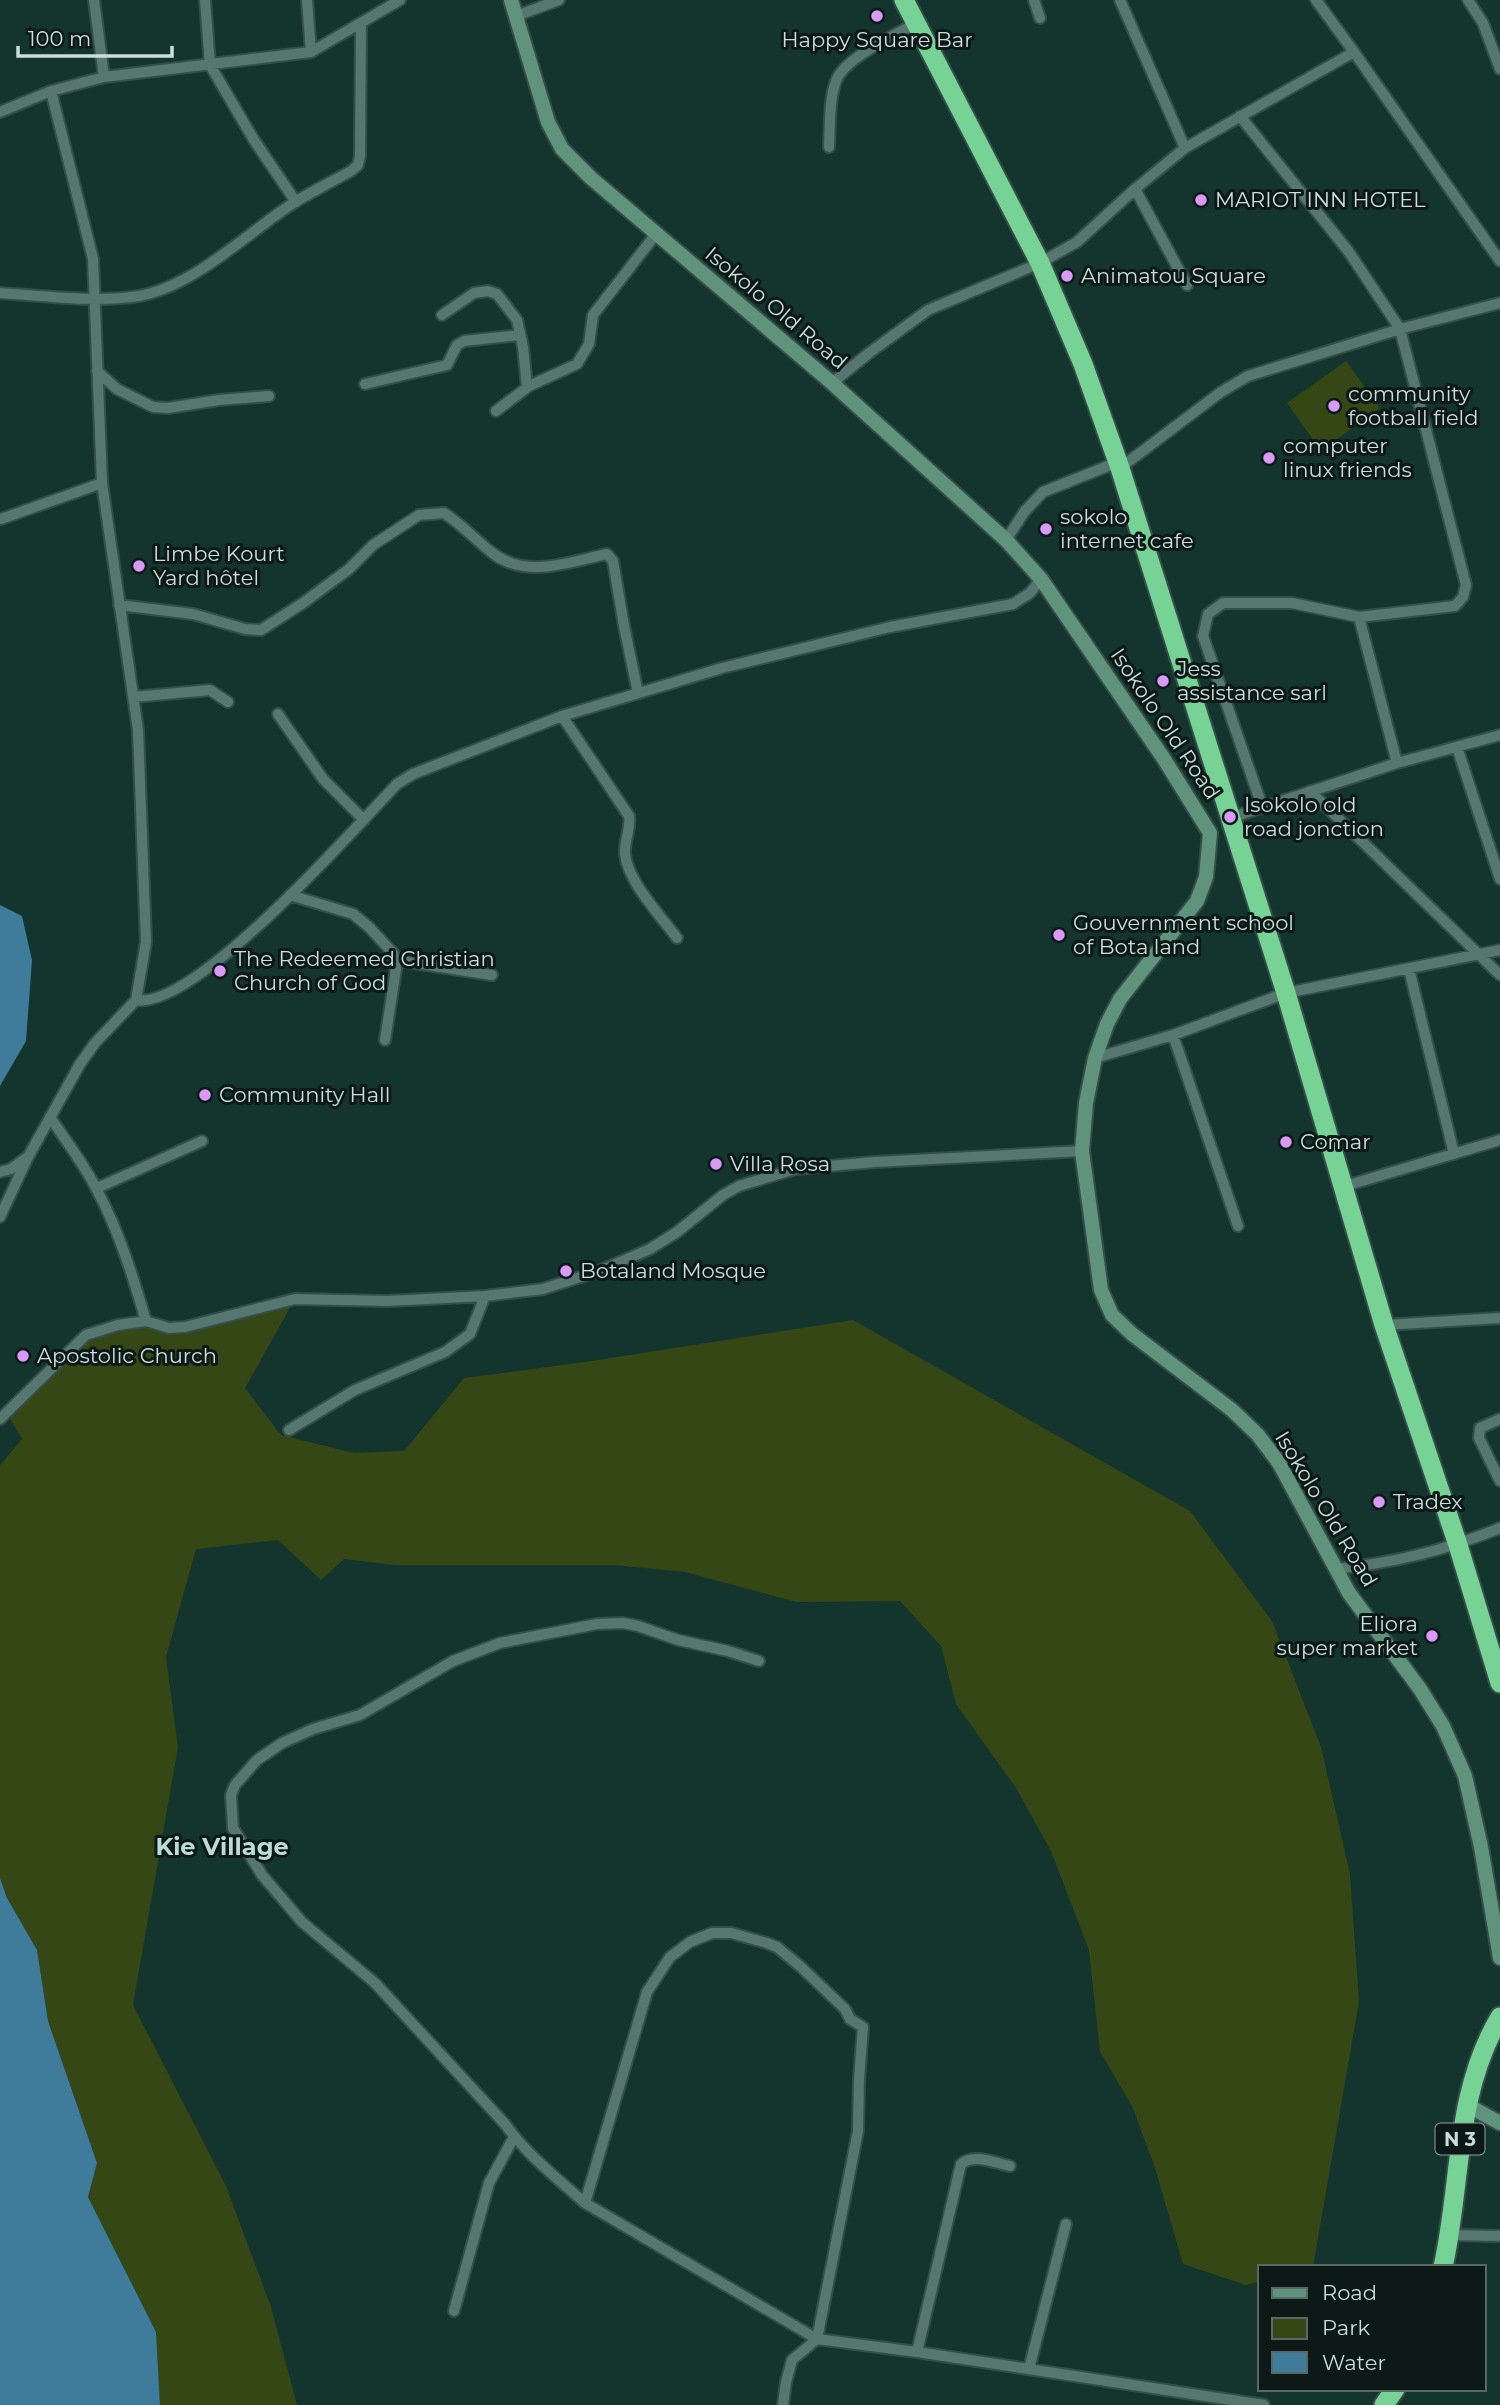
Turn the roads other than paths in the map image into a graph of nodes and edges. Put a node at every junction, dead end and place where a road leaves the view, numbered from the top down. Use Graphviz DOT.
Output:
graph roads {
  1 [pos="94,0"];
  2 [pos="205,0"];
  3 [pos="307,0"];
  4 [pos="400,0"];
  5 [pos="511,0"];
  6 [pos="559,0"];
  7 [pos="904,0"];
  8 [pos="1034,0"];
  9 [pos="1120,0"];
  10 [pos="1316,0"];
  11 [pos="1468,0"];
  12 [pos="516,16"];
  13 [pos="1040,18"];
  14 [pos="916,23"];
  15 [pos="361,24"];
  16 [pos="311,52"];
  17 [pos="1354,52"];
  18 [pos="210,65"];
  19 [pos="1500,69"];
  20 [pos="104,77"];
  21 [pos="51,91"];
  22 [pos="0,112"];
  23 [pos="1240,116"];
  24 [pos="829,147"];
  25 [pos="1185,148"];
  26 [pos="1135,189"];
  27 [pos="296,202"];
  28 [pos="656,234"];
  29 [pos="1500,261"];
  30 [pos="1040,263"];
  31 [pos="1186,285"];
  32 [pos="0,293"];
  33 [pos="96,299"];
  34 [pos="1499,306"];
  35 [pos="442,315"];
  36 [pos="1399,329"];
  37 [pos="520,335"];
  38 [pos="97,371"];
  39 [pos="832,383"];
  40 [pos="365,384"];
  41 [pos="527,387"];
  42 [pos="269,396"];
  43 [pos="496,411"];
  44 [pos="1119,465"];
  45 [pos="102,483"];
  46 [pos="1,519"];
  47 [pos="1006,540"];
  48 [pos="1041,579"];
  49 [pos="118,605"];
  50 [pos="1359,617"];
  51 [pos="638,693"];
  52 [pos="133,697"];
  53 [pos="228,702"];
  54 [pos="278,714"];
  55 [pos="562,716"];
  56 [pos="1500,735"];
  57 [pos="1457,747"];
  58 [pos="1397,763"];
  59 [pos="1310,791"];
  60 [pos="1262,806"];
  61 [pos="364,820"];
  62 [pos="1232,824"];
  63 [pos="1210,833"];
  64 [pos="1500,879"];
  65 [pos="290,895"];
  66 [pos="677,938"];
  67 [pos="1500,950"];
  68 [pos="1479,955"];
  69 [pos="395,960"];
  70 [pos="1409,969"];
  71 [pos="492,975"];
  72 [pos="1500,975"];
  73 [pos="1286,993"];
  74 [pos="136,1000"];
  75 [pos="1173,1035"];
  76 [pos="385,1040"];
  77 [pos="1095,1058"];
  78 [pos="50,1117"];
  79 [pos="1500,1140"];
  80 [pos="202,1141"];
  81 [pos="1082,1151"];
  82 [pos="1454,1154"];
  83 [pos="28,1157"];
  84 [pos="0,1172"];
  85 [pos="1345,1186"];
  86 [pos="97,1188"];
  87 [pos="0,1217"];
  88 [pos="1238,1226"];
  89 [pos="485,1296"];
  90 [pos="1500,1318"];
  91 [pos="146,1321"];
  92 [pos="1384,1325"];
  93 [pos="0,1419"];
  94 [pos="1500,1419"];
  95 [pos="289,1430"];
  96 [pos="1500,1481"];
  97 [pos="1500,1528"];
  98 [pos="1458,1545"];
  99 [pos="1336,1569"];
  100 [pos="759,1661"];
  101 [pos="1500,1683"];
  102 [pos="1500,1958"];
  103 [pos="1500,2017"];
  104 [pos="1467,2105"];
  105 [pos="1500,2123"];
  106 [pos="514,2137"];
  107 [pos="1010,2166"];
  108 [pos="585,2203"];
  109 [pos="1066,2224"];
  110 [pos="1450,2235"];
  111 [pos="1500,2236"];
  112 [pos="1443,2265"];
  113 [pos="454,2311"];
  114 [pos="817,2339"];
  115 [pos="917,2352"];
  116 [pos="1029,2368"];
  117 [pos="783,2405"];
  118 [pos="1264,2405"];
  1 -- 20 [label="street"];
  2 -- 18 [label="street"];
  3 -- 16 [label="street"];
  4 -- 15 [label="street"];
  5 -- 12 [label="street, Isokolo Old Road"];
  6 -- 12 [label="street"];
  7 -- 14 [label="highway"];
  8 -- 13 [label="street"];
  9 -- 25 [label="street"];
  10 -- 17 [label="street"];
  11 -- 19 [label="street"];
  12 -- 28 [label="street, Isokolo Old Road"];
  14 -- 24 [label="street"];
  14 -- 30 [label="highway"];
  15 -- 16 [label="street"];
  15 -- 27 [label="street"];
  16 -- 18 [label="street"];
  17 -- 23 [label="street"];
  17 -- 29 [label="street"];
  18 -- 20 [label="street"];
  18 -- 27 [label="street"];
  20 -- 21 [label="street"];
  21 -- 22 [label="street"];
  21 -- 33 [label="street"];
  23 -- 25 [label="street"];
  23 -- 36 [label="street"];
  25 -- 26 [label="street"];
  26 -- 30 [label="street"];
  26 -- 31 [label="street"];
  27 -- 33 [label="street"];
  28 -- 39 [label="street, Isokolo Old Road"];
  28 -- 41 [label="street"];
  30 -- 39 [label="street"];
  30 -- 44 [label="highway"];
  32 -- 33 [label="street"];
  33 -- 38 [label="street"];
  34 -- 36 [label="street"];
  35 -- 37 [label="street"];
  36 -- 44 [label="street"];
  36 -- 50 [label="street"];
  37 -- 40 [label="street"];
  37 -- 41 [label="street"];
  38 -- 42 [label="street"];
  38 -- 45 [label="street"];
  39 -- 47 [label="street, Isokolo Old Road"];
  41 -- 43 [label="street"];
  44 -- 47 [label="street"];
  44 -- 62 [label="highway"];
  45 -- 46 [label="street"];
  45 -- 49 [label="street"];
  47 -- 48 [label="street, Isokolo Old Road"];
  48 -- 51 [label="street"];
  48 -- 63 [label="street, Isokolo Old Road"];
  49 -- 51 [label="street"];
  49 -- 52 [label="street"];
  50 -- 58 [label="street"];
  50 -- 60 [label="street"];
  51 -- 55 [label="street"];
  52 -- 53 [label="street"];
  52 -- 74 [label="street"];
  54 -- 61 [label="street"];
  55 -- 61 [label="street"];
  55 -- 66 [label="street"];
  56 -- 57 [label="street"];
  57 -- 58 [label="street"];
  57 -- 64 [label="street"];
  58 -- 59 [label="street"];
  59 -- 60 [label="street"];
  59 -- 68 [label="street"];
  60 -- 62 [label="street"];
  61 -- 65 [label="street"];
  62 -- 63 [label="street"];
  62 -- 73 [label="highway"];
  63 -- 77 [label="street, Isokolo Old Road"];
  65 -- 69 [label="street"];
  65 -- 74 [label="street"];
  67 -- 68 [label="street"];
  68 -- 70 [label="street"];
  68 -- 72 [label="street"];
  69 -- 71 [label="street"];
  69 -- 76 [label="street"];
  70 -- 73 [label="street"];
  70 -- 82 [label="street"];
  73 -- 75 [label="street"];
  73 -- 85 [label="highway"];
  74 -- 78 [label="street"];
  75 -- 77 [label="street"];
  75 -- 88 [label="street"];
  77 -- 81 [label="street, Isokolo Old Road"];
  78 -- 83 [label="street"];
  78 -- 86 [label="street"];
  79 -- 82 [label="street"];
  80 -- 86 [label="street"];
  81 -- 89 [label="street"];
  81 -- 99 [label="street, Isokolo Old Road"];
  82 -- 85 [label="street"];
  83 -- 84 [label="street"];
  83 -- 87 [label="street"];
  85 -- 92 [label="highway"];
  86 -- 91 [label="street"];
  89 -- 91 [label="street"];
  89 -- 95 [label="street"];
  90 -- 92 [label="street"];
  91 -- 93 [label="street"];
  92 -- 98 [label="highway"];
  94 -- 96 [label="street"];
  97 -- 98 [label="street"];
  98 -- 99 [label="street"];
  98 -- 101 [label="highway"];
  99 -- 102 [label="street, Isokolo Old Road"];
  100 -- 106 [label="street"];
  103 -- 104 [label="highway, N 3"];
  104 -- 105 [label="street"];
  104 -- 110 [label="highway, N 3"];
  106 -- 108 [label="street"];
  106 -- 113 [label="street"];
  107 -- 115 [label="street"];
  108 -- 114 [label="street"];
  108 -- 114 [label="street"];
  109 -- 116 [label="street"];
  110 -- 111 [label="street"];
  110 -- 112 [label="highway, N 3"];
  114 -- 115 [label="street"];
  114 -- 117 [label="street"];
  115 -- 116 [label="street"];
  116 -- 118 [label="street"];
}
